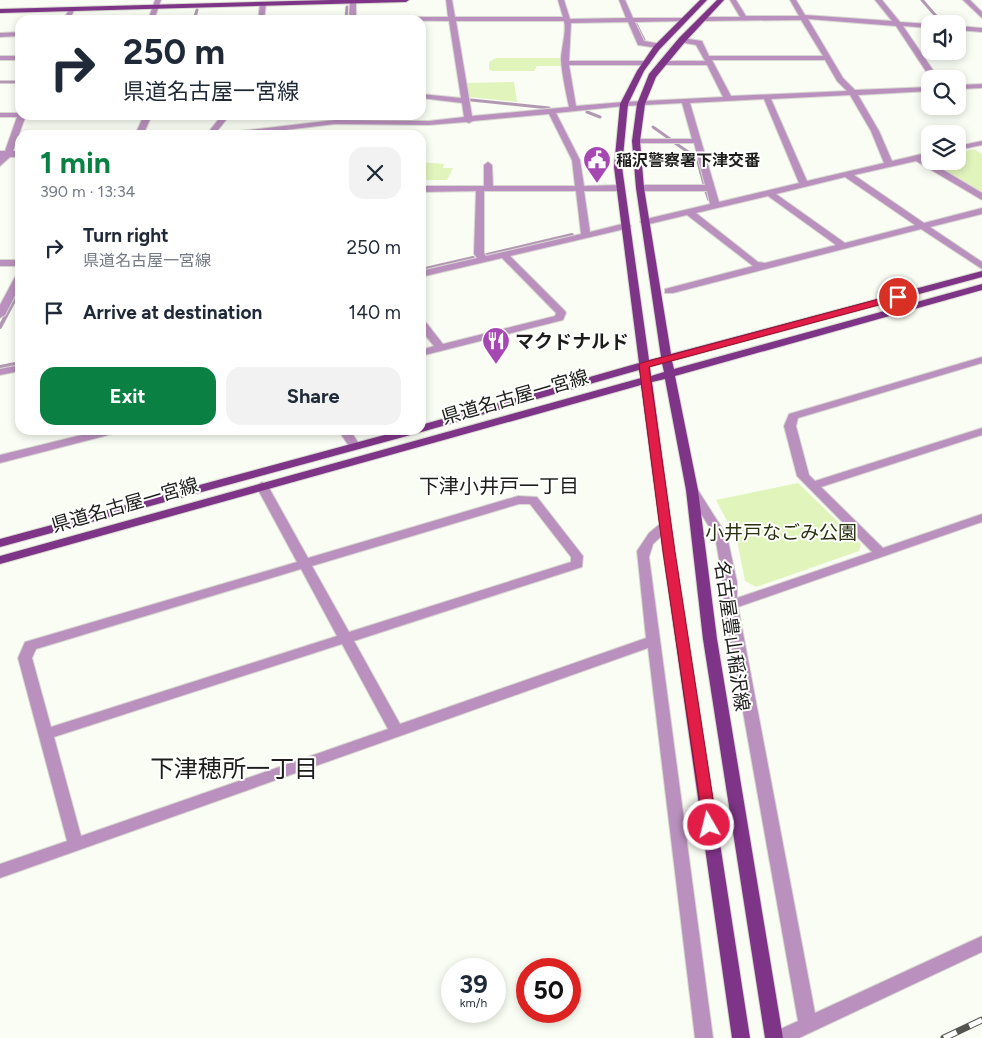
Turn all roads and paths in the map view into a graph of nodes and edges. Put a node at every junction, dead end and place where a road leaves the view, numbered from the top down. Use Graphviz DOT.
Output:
graph roads {
  1 [pos="406,0"];
  2 [pos="449,0"];
  3 [pos="561,0"];
  4 [pos="622,0"];
  5 [pos="704,0"];
  6 [pos="721,0"];
  7 [pos="793,0"];
  8 [pos="878,0"];
  9 [pos="966,0"];
  10 [pos="351,1"];
  11 [pos="733,1"];
  12 [pos="242,2"];
  13 [pos="157,3"];
  14 [pos="263,4"];
  15 [pos="72,9"];
  16 [pos="0,11"];
  17 [pos="69,15"];
  18 [pos="153,15"];
  19 [pos="262,15"];
  20 [pos="352,15"];
  21 [pos="982,16"];
  22 [pos="805,17"];
  23 [pos="744,18"];
  24 [pos="426,19"];
  25 [pos="452,19"];
  26 [pos="684,19"];
  27 [pos="702,19"];
  28 [pos="566,20"];
  29 [pos="631,20"];
  30 [pos="898,24"];
  31 [pos="921,25"];
  32 [pos="966,29"];
  33 [pos="982,30"];
  34 [pos="15,34"];
  35 [pos="0,35"];
  36 [pos="682,40"];
  37 [pos="658,46"];
  38 [pos="0,58"];
  39 [pos="15,58"];
  40 [pos="828,58"];
  41 [pos="709,60"];
  42 [pos="565,63"];
  43 [pos="646,63"];
  44 [pos="662,63"];
  45 [pos="929,70"];
  46 [pos="978,86"];
  47 [pos="921,89"];
  48 [pos="852,93"];
  49 [pos="982,96"];
  50 [pos="426,97"];
  51 [pos="767,98"];
  52 [pos="729,100"];
  53 [pos="466,101"];
  54 [pos="686,102"];
  55 [pos="624,104"];
  56 [pos="641,104"];
  57 [pos="573,110"];
  58 [pos="552,112"];
  59 [pos="0,115"];
  60 [pos="15,115"];
  61 [pos="222,120"];
  62 [pos="310,120"];
  63 [pos="344,120"];
  64 [pos="469,121"];
  65 [pos="429,123"];
  66 [pos="15,130"];
  67 [pos="214,130"];
  68 [pos="252,130"];
  69 [pos="424,130"];
  70 [pos="636,141"];
  71 [pos="697,141"];
  72 [pos="982,143"];
  73 [pos="966,146"];
  74 [pos="4,154"];
  75 [pos="921,157"];
  76 [pos="918,158"];
  77 [pos="0,163"];
  78 [pos="889,164"];
  79 [pos="488,165"];
  80 [pos="846,174"];
  81 [pos="804,184"];
  82 [pos="579,188"];
  83 [pos="620,188"];
  84 [pos="640,188"];
  85 [pos="710,188"];
  86 [pos="426,189"];
  87 [pos="484,189"];
  88 [pos="768,192"];
  89 [pos="982,197"];
  90 [pos="715,205"];
  91 [pos="688,211"];
  92 [pos="982,211"];
  93 [pos="645,222"];
  94 [pos="626,226"];
  95 [pos="923,226"];
  96 [pos="586,236"];
  97 [pos="843,246"];
  98 [pos="504,255"];
  99 [pos="484,259"];
  100 [pos="0,263"];
  101 [pos="15,263"];
  102 [pos="765,266"];
  103 [pos="982,266"];
  104 [pos="426,273"];
  105 [pos="982,274"];
  106 [pos="15,286"];
  107 [pos="982,287"];
  108 [pos="669,291"];
  109 [pos="0,315"];
  110 [pos="426,329"];
  111 [pos="441,348"];
  112 [pos="426,352"];
  113 [pos="666,360"];
  114 [pos="982,360"];
  115 [pos="644,365"];
  116 [pos="15,369"];
  117 [pos="0,372"];
  118 [pos="670,373"];
  119 [pos="646,380"];
  120 [pos="426,428"];
  121 [pos="982,431"];
  122 [pos="96,435"];
  123 [pos="347,435"];
  124 [pos="399,435"];
  125 [pos="355,448"];
  126 [pos="0,459"];
  127 [pos="262,486"];
  128 [pos="813,486"];
  129 [pos="692,490"];
  130 [pos="982,518"];
  131 [pos="665,526"];
  132 [pos="0,543"];
  133 [pos="881,553"];
  134 [pos="0,560"];
  135 [pos="305,564"];
  136 [pos="731,605"];
  137 [pos="346,638"];
  138 [pos="654,641"];
  139 [pos="397,732"];
  140 [pos="46,734"];
  141 [pos="76,845"];
  142 [pos="0,871"];
  143 [pos="982,944"];
  144 [pos="808,1025"];
  145 [pos="704,1038"];
  146 [pos="741,1038"];
  147 [pos="774,1038"];
  148 [pos="780,1038"];
  1 -- 10 [label="main road"];
  2 -- 25 [label="street"];
  3 -- 28 [label="street"];
  4 -- 29 [label="street"];
  5 -- 26 [label="main road"];
  6 -- 27 [label="main road, 名古屋豊山稲沢線"];
  7 -- 22 [label="street"];
  8 -- 30 [label="street"];
  9 -- 21 [label="street"];
  10 -- 14 [label="main road"];
  10 -- 20 [label="street"];
  11 -- 23 [label="street"];
  12 -- 13 [label="main road"];
  12 -- 14 [label="main road"];
  13 -- 15 [label="main road"];
  13 -- 18 [label="street"];
  14 -- 19 [label="street"];
  15 -- 16 [label="main road"];
  15 -- 17 [label="street"];
  22 -- 23 [label="street"];
  22 -- 30 [label="street"];
  22 -- 40 [label="street"];
  23 -- 27 [label="street"];
  24 -- 25 [label="street"];
  25 -- 28 [label="street"];
  25 -- 53 [label="street"];
  26 -- 29 [label="street"];
  26 -- 37 [label="main road"];
  27 -- 36 [label="main road, 名古屋豊山稲沢線"];
  28 -- 29 [label="street"];
  28 -- 42 [label="street"];
  29 -- 37 [label="street"];
  30 -- 31 [label="street"];
  30 -- 45 [label="street"];
  32 -- 33 [label="street"];
  34 -- 35 [label="street"];
  36 -- 41 [label="street"];
  36 -- 44 [label="main road, 名古屋豊山稲沢線"];
  37 -- 43 [label="main road"];
  38 -- 39 [label="street"];
  40 -- 41 [label="street"];
  40 -- 48 [label="street"];
  41 -- 44 [label="street"];
  41 -- 52 [label="street"];
  42 -- 43 [label="street"];
  42 -- 57 [label="street"];
  43 -- 55 [label="main road"];
  44 -- 56 [label="main road, 名古屋豊山稲沢線"];
  46 -- 49 [label="street"];
  47 -- 48 [label="street"];
  48 -- 51 [label="street"];
  48 -- 78 [label="street"];
  50 -- 53 [label="street"];
  51 -- 52 [label="street"];
  51 -- 81 [label="street"];
  52 -- 54 [label="street"];
  53 -- 64 [label="street"];
  54 -- 56 [label="street"];
  54 -- 71 [label="street"];
  55 -- 56 [label="street"];
  55 -- 57 [label="street"];
  55 -- 83 [label="main road"];
  56 -- 70 [label="main road, 名古屋豊山稲沢線"];
  57 -- 58 [label="street"];
  58 -- 64 [label="street"];
  58 -- 82 [label="street"];
  59 -- 60 [label="street"];
  61 -- 67 [label="street"];
  62 -- 68 [label="street"];
  63 -- 65 [label="street"];
  64 -- 65 [label="street"];
  65 -- 69 [label="street"];
  66 -- 74 [label="street"];
  70 -- 71 [label="street"];
  70 -- 84 [label="main road, 名古屋豊山稲沢線"];
  71 -- 85 [label="street"];
  72 -- 73 [label="street"];
  74 -- 77 [label="street"];
  75 -- 76 [label="street"];
  76 -- 78 [label="street"];
  76 -- 89 [label="street"];
  78 -- 80 [label="street"];
  79 -- 87 [label="street"];
  80 -- 81 [label="street"];
  80 -- 95 [label="street"];
  81 -- 88 [label="street"];
  82 -- 83 [label="street"];
  82 -- 87 [label="street"];
  82 -- 96 [label="street"];
  83 -- 94 [label="main road"];
  84 -- 85 [label="street"];
  84 -- 93 [label="main road, 名古屋豊山稲沢線"];
  85 -- 90 [label="street"];
  86 -- 87 [label="street"];
  87 -- 99 [label="street"];
  88 -- 90 [label="street"];
  88 -- 97 [label="street"];
  90 -- 91 [label="street"];
  91 -- 93 [label="street"];
  91 -- 102 [label="street"];
  92 -- 95 [label="street"];
  93 -- 113 [label="main road, 名古屋豊山稲沢線"];
  94 -- 96 [label="street"];
  94 -- 115 [label="main road"];
  95 -- 97 [label="street"];
  95 -- 103 [label="street"];
  96 -- 98 [label="street"];
  97 -- 102 [label="street"];
  98 -- 99 [label="street"];
  98 -- 111 [label="street"];
  99 -- 104 [label="street"];
  100 -- 101 [label="street"];
  102 -- 108 [label="street"];
  105 -- 113 [label="main road, 県道名古屋一宮線"];
  106 -- 109 [label="street"];
  107 -- 118 [label="main road, 県道名古屋一宮線"];
  110 -- 111 [label="street"];
  111 -- 112 [label="street"];
  113 -- 115 [label="main road, 県道名古屋一宮線"];
  113 -- 118 [label="main road, 名古屋豊山稲沢線"];
  114 -- 128 [label="street"];
  115 -- 119 [label="main road"];
  115 -- 120 [label="main road, 県道名古屋一宮線"];
  116 -- 117 [label="street"];
  118 -- 119 [label="main road, 県道名古屋一宮線"];
  118 -- 129 [label="main road, 名古屋豊山稲沢線"];
  119 -- 127 [label="main road, 県道名古屋一宮線"];
  119 -- 131 [label="main road"];
  121 -- 128 [label="street"];
  122 -- 126 [label="street"];
  123 -- 125 [label="street"];
  124 -- 125 [label="main road, 県道名古屋一宮線"];
  125 -- 132 [label="main road, 県道名古屋一宮線"];
  127 -- 134 [label="main road, 県道名古屋一宮線"];
  127 -- 135 [label="street"];
  128 -- 133 [label="street"];
  129 -- 136 [label="street"];
  129 -- 147 [label="main road, 名古屋豊山稲沢線"];
  130 -- 133 [label="street"];
  131 -- 138 [label="street"];
  131 -- 146 [label="main road"];
  133 -- 136 [label="street"];
  135 -- 137 [label="street"];
  135 -- 137 [label="street"];
  135 -- 140 [label="street"];
  136 -- 144 [label="street"];
  137 -- 139 [label="street"];
  137 -- 140 [label="street"];
  138 -- 139 [label="street"];
  138 -- 145 [label="street"];
  139 -- 141 [label="street"];
  140 -- 141 [label="street"];
  141 -- 142 [label="street"];
  143 -- 144 [label="street"];
  144 -- 148 [label="street"];
}
